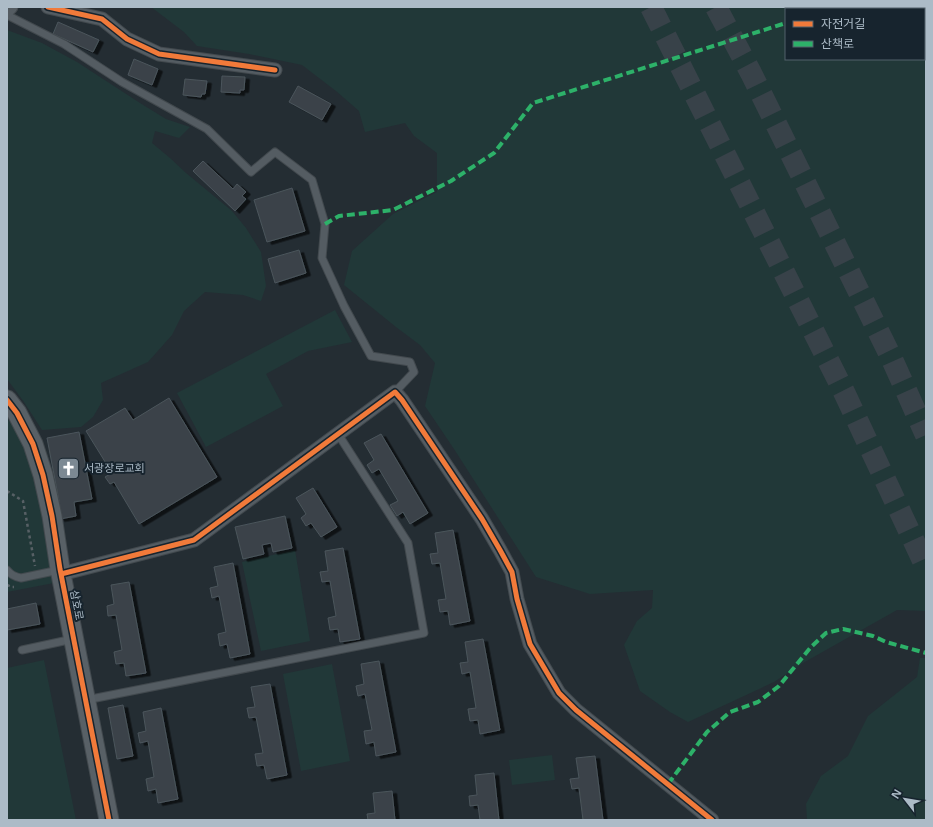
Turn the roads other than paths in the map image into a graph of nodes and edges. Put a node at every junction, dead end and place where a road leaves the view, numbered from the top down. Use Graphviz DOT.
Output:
graph roads {
  1 [pos="11,7"];
  2 [pos="48,7"];
  3 [pos="7,11"];
  4 [pos="7,15"];
  5 [pos="275,70"];
  6 [pos="395,392"];
  7 [pos="7,400"];
  8 [pos="338,434"];
  9 [pos="7,570"];
  10 [pos="60,572"];
  11 [pos="74,639"];
  12 [pos="22,650"];
  13 [pos="86,700"];
  14 [pos="109,820"];
  15 [pos="712,820"];
  1 -- 3 [label="street"];
  2 -- 5 [label="street"];
  4 -- 6 [label="lane"];
  6 -- 8 [label="street"];
  6 -- 15 [label="street"];
  7 -- 10 [label="street, 삼호로"];
  8 -- 10 [label="street"];
  8 -- 13 [label="lane"];
  9 -- 10 [label="lane"];
  10 -- 11 [label="street, 삼호로"];
  11 -- 12 [label="lane"];
  11 -- 13 [label="street, 삼호로"];
  13 -- 14 [label="street, 삼호로"];
}
